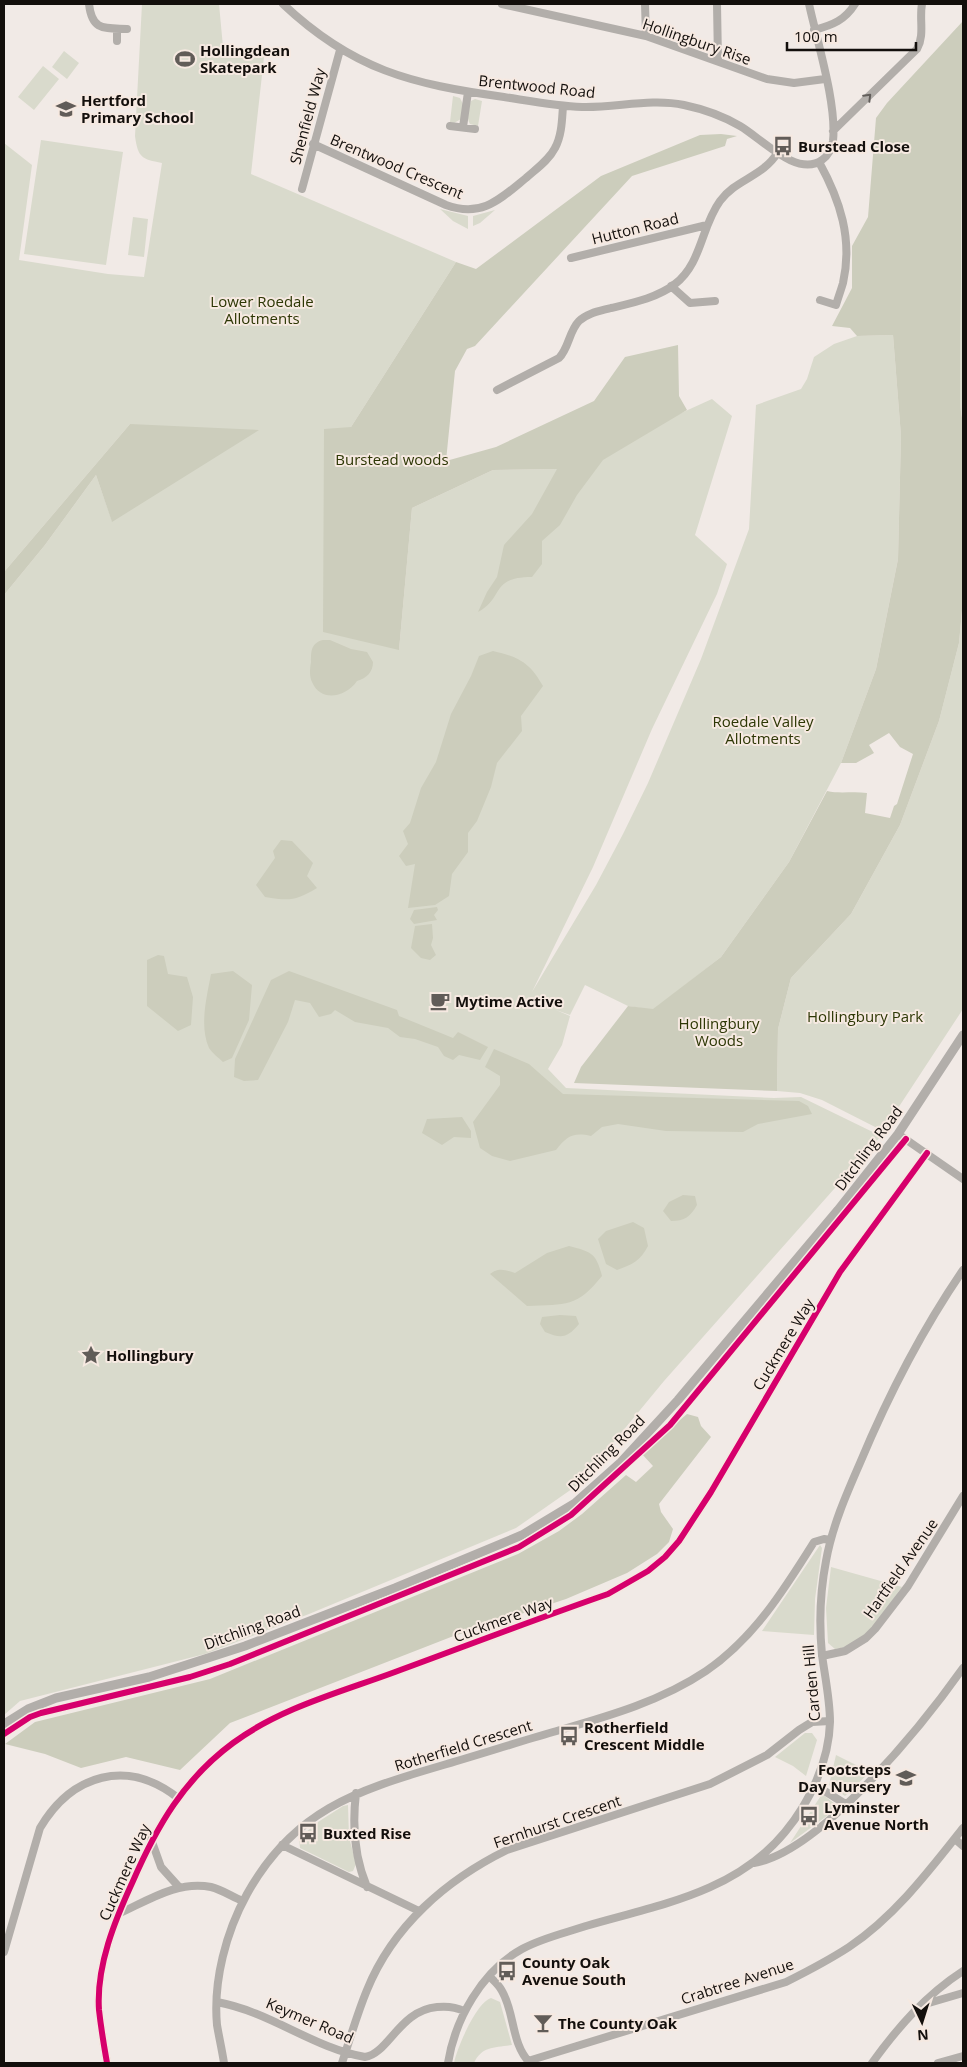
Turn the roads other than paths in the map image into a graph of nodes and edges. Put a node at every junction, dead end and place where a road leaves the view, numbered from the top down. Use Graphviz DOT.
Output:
graph roads {
  1 [pos="90,4"];
  2 [pos="283,4"];
  3 [pos="502,4"];
  4 [pos="645,4"];
  5 [pos="717,4"];
  6 [pos="809,4"];
  7 [pos="855,4"];
  8 [pos="922,4"];
  9 [pos="532,7"];
  10 [pos="117,28"];
  11 [pos="127,29"];
  12 [pos="814,30"];
  13 [pos="646,36"];
  14 [pos="117,41"];
  15 [pos="340,50"];
  16 [pos="718,61"];
  17 [pos="825,79"];
  18 [pos="468,92"];
  19 [pos="563,106"];
  20 [pos="450,126"];
  21 [pos="463,127"];
  22 [pos="475,129"];
  23 [pos="833,131"];
  24 [pos="313,144"];
  25 [pos="778,152"];
  26 [pos="819,162"];
  27 [pos="302,189"];
  28 [pos="707,225"];
  29 [pos="570,258"];
  30 [pos="671,286"];
  31 [pos="820,300"];
  32 [pos="715,301"];
  33 [pos="497,390"];
  34 [pos="963,1035"];
  35 [pos="898,1134"];
  36 [pos="927,1153"];
  37 [pos="963,1179"];
  38 [pos="963,1270"];
  39 [pos="963,1496"];
  40 [pos="830,1540"];
  41 [pos="822,1656"];
  42 [pos="963,1668"];
  43 [pos="830,1721"];
  44 [pos="4,1724"];
  45 [pos="815,1785"];
  46 [pos="356,1793"];
  47 [pos="178,1798"];
  48 [pos="847,1805"];
  49 [pos="963,1828"];
  50 [pos="151,1839"];
  51 [pos="955,1839"];
  52 [pos="282,1845"];
  53 [pos="963,1846"];
  54 [pos="754,1863"];
  55 [pos="179,1887"];
  56 [pos="367,1887"];
  57 [pos="244,1901"];
  58 [pos="418,1911"];
  59 [pos="118,1914"];
  60 [pos="4,1952"];
  61 [pos="963,1971"];
  62 [pos="489,1976"];
  63 [pos="963,1993"];
  64 [pos="217,2002"];
  65 [pos="918,2006"];
  66 [pos="464,2011"];
  67 [pos="346,2051"];
  68 [pos="963,2056"];
  69 [pos="529,2062"];
  70 [pos="107,2063"];
  71 [pos="224,2063"];
  72 [pos="342,2063"];
  73 [pos="448,2063"];
  74 [pos="872,2063"];
  75 [pos="938,2063"];
  1 -- 10 [label="street"];
  2 -- 15 [label="street, Brentwood Road"];
  3 -- 9 [label="street, Hollingbury Rise"];
  4 -- 13 [label="street"];
  5 -- 16 [label="street"];
  6 -- 12 [label="street"];
  7 -- 12 [label="street"];
  23 -- 8 [label="street, one-way"];
  9 -- 13 [label="street, Hollingbury Rise"];
  10 -- 11 [label="street"];
  10 -- 14 [label="street"];
  12 -- 17 [label="street"];
  13 -- 16 [label="street, Hollingbury Rise"];
  15 -- 18 [label="street, Brentwood Road"];
  15 -- 24 [label="street, Shenfield Way"];
  16 -- 17 [label="street, Hollingbury Rise"];
  17 -- 23 [label="street"];
  18 -- 19 [label="street, Brentwood Road"];
  18 -- 21 [label="street"];
  19 -- 24 [label="street, Brentwood Crescent"];
  19 -- 25 [label="street, Brentwood Road"];
  20 -- 21 [label="street"];
  21 -- 22 [label="street"];
  23 -- 26 [label="street"];
  24 -- 27 [label="street, Shenfield Way"];
  25 -- 26 [label="street, Brentwood Road"];
  25 -- 28 [label="street"];
  26 -- 31 [label="street"];
  28 -- 29 [label="street, Hutton Road"];
  28 -- 30 [label="street"];
  30 -- 32 [label="street"];
  30 -- 33 [label="street"];
  34 -- 35 [label="street, Ditchling Road"];
  35 -- 36 [label="street"];
  35 -- 44 [label="street, Ditchling Road"];
  36 -- 37 [label="street"];
  36 -- 47 [label="street, Cuckmere Way"];
  38 -- 40 [label="street, Carden Hill"];
  39 -- 41 [label="street, Hartfield Avenue"];
  40 -- 41 [label="street, Carden Hill"];
  40 -- 46 [label="street, Rotherfield Crescent"];
  41 -- 43 [label="street, Carden Hill"];
  42 -- 48 [label="street"];
  43 -- 45 [label="street, Carden Hill"];
  43 -- 58 [label="street, Fernhurst Crescent"];
  45 -- 48 [label="street"];
  45 -- 54 [label="street, Carden Hill"];
  46 -- 52 [label="street, Rotherfield Crescent"];
  46 -- 56 [label="street"];
  47 -- 50 [label="street, Cuckmere Way"];
  47 -- 60 [label="street"];
  48 -- 54 [label="street"];
  49 -- 51 [label="street, Crabtree Avenue"];
  50 -- 55 [label="street"];
  50 -- 59 [label="street, Cuckmere Way"];
  51 -- 53 [label="street"];
  51 -- 69 [label="street, Crabtree Avenue"];
  52 -- 56 [label="street"];
  52 -- 57 [label="street, Rotherfield Crescent"];
  54 -- 62 [label="street, Carden Hill"];
  55 -- 57 [label="street"];
  55 -- 59 [label="street"];
  56 -- 58 [label="street"];
  57 -- 64 [label="street, Rotherfield Crescent"];
  58 -- 67 [label="street, Fernhurst Crescent"];
  59 -- 70 [label="street, Cuckmere Way"];
  61 -- 65 [label="street"];
  62 -- 66 [label="street, Carden Hill"];
  62 -- 69 [label="street"];
  63 -- 65 [label="street"];
  64 -- 67 [label="street, Keymer Road"];
  64 -- 71 [label="street, Rotherfield Crescent"];
  65 -- 74 [label="street"];
  66 -- 67 [label="street, Keymer Road"];
  66 -- 73 [label="street, Carden Hill"];
  67 -- 72 [label="street, Fernhurst Crescent"];
  68 -- 75 [label="street"];
}
